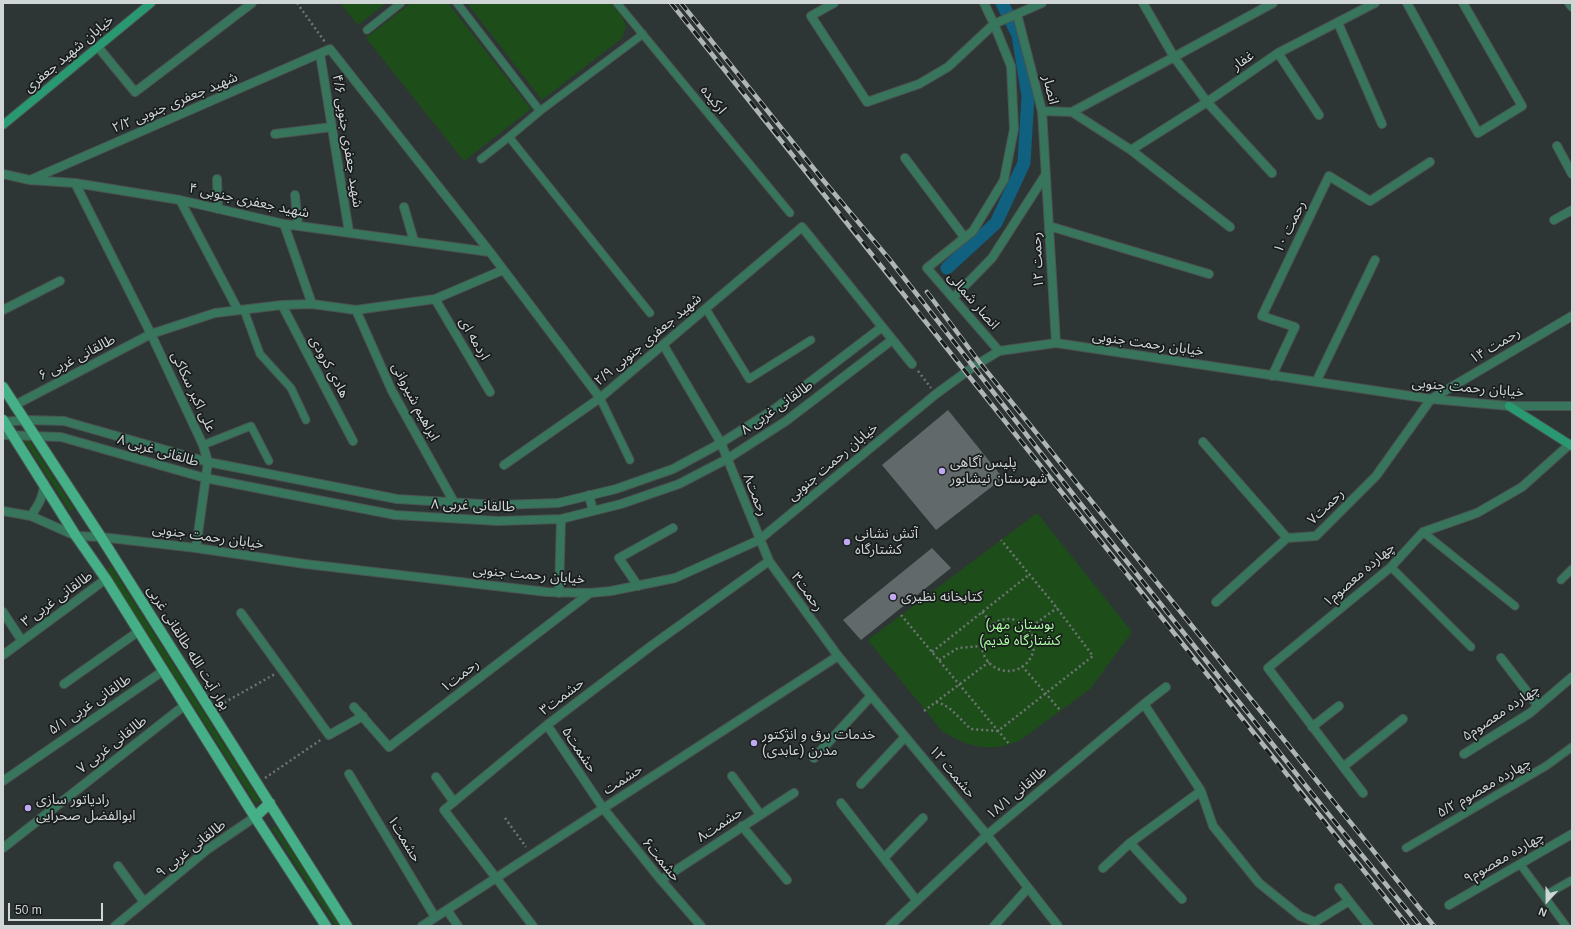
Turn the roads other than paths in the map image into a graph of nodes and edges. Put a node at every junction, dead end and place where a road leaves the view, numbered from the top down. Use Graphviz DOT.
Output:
graph roads {
  1 [pos="151,3"];
  2 [pos="252,3"];
  3 [pos="401,3"];
  4 [pos="457,3"];
  5 [pos="617,3"];
  6 [pos="834,3"];
  7 [pos="984,3"];
  8 [pos="1042,3"];
  9 [pos="1143,3"];
  10 [pos="1272,3"];
  11 [pos="1375,3"];
  12 [pos="1407,3"];
  13 [pos="1463,3"];
  14 [pos="1569,3"];
  15 [pos="824,5"];
  16 [pos="1572,7"];
  17 [pos="1017,14"];
  18 [pos="1338,23"];
  19 [pos="994,24"];
  20 [pos="367,30"];
  21 [pos="643,34"];
  22 [pos="98,47"];
  23 [pos="1278,53"];
  24 [pos="320,54"];
  25 [pos="1174,57"];
  26 [pos="1207,102"];
  27 [pos="540,111"];
  28 [pos="1042,111"];
  29 [pos="1072,112"];
  30 [pos="1319,115"];
  31 [pos="1382,124"];
  32 [pos="3,125"];
  33 [pos="332,128"];
  34 [pos="275,134"];
  35 [pos="509,136"];
  36 [pos="1557,146"];
  37 [pos="1131,150"];
  38 [pos="905,158"];
  39 [pos="481,159"];
  40 [pos="1430,162"];
  41 [pos="1272,173"];
  42 [pos="3,174"];
  43 [pos="1046,174"];
  44 [pos="1572,174"];
  45 [pos="217,179"];
  46 [pos="30,180"];
  47 [pos="75,183"];
  48 [pos="295,195"];
  49 [pos="180,200"];
  50 [pos="404,207"];
  51 [pos="218,209"];
  52 [pos="1572,210"];
  53 [pos="790,213"];
  54 [pos="1554,220"];
  55 [pos="284,224"];
  56 [pos="298,226"];
  57 [pos="1049,226"];
  58 [pos="1230,227"];
  59 [pos="349,232"];
  60 [pos="964,238"];
  61 [pos="414,241"];
  62 [pos="490,252"];
  63 [pos="1375,260"];
  64 [pos="503,270"];
  65 [pos="1209,274"];
  66 [pos="60,282"];
  67 [pos="953,298"];
  68 [pos="435,299"];
  69 [pos="312,304"];
  70 [pos="282,305"];
  71 [pos="706,309"];
  72 [pos="3,310"];
  73 [pos="241,310"];
  74 [pos="356,310"];
  75 [pos="650,314"];
  76 [pos="1572,316"];
  77 [pos="882,327"];
  78 [pos="151,334"];
  79 [pos="811,340"];
  80 [pos="892,340"];
  81 [pos="1056,343"];
  82 [pos="664,346"];
  83 [pos="999,351"];
  84 [pos="912,364"];
  85 [pos="1272,376"];
  86 [pos="1316,382"];
  87 [pos="3,387"];
  88 [pos="490,392"];
  89 [pos="600,398"];
  90 [pos="1431,399"];
  91 [pos="15,405"];
  92 [pos="1509,406"];
  93 [pos="1572,406"];
  94 [pos="26,420"];
  95 [pos="306,420"];
  96 [pos="3,421"];
  97 [pos="3,435"];
  98 [pos="14,436"];
  99 [pos="35,436"];
  100 [pos="353,441"];
  101 [pos="1203,442"];
  102 [pos="722,443"];
  103 [pos="203,445"];
  104 [pos="1571,445"];
  105 [pos="727,459"];
  106 [pos="630,460"];
  107 [pos="269,461"];
  108 [pos="208,462"];
  109 [pos="504,465"];
  110 [pos="205,478"];
  111 [pos="44,483"];
  112 [pos="589,496"];
  113 [pos="455,504"];
  114 [pos="3,511"];
  115 [pos="593,511"];
  116 [pos="31,516"];
  117 [pos="561,519"];
  118 [pos="673,528"];
  119 [pos="1423,532"];
  120 [pos="76,536"];
  121 [pos="101,537"];
  122 [pos="1288,538"];
  123 [pos="759,540"];
  124 [pos="196,548"];
  125 [pos="769,561"];
  126 [pos="1391,568"];
  127 [pos="1572,570"];
  128 [pos="106,579"];
  129 [pos="1561,580"];
  130 [pos="638,586"];
  131 [pos="559,593"];
  132 [pos="590,593"];
  133 [pos="1216,602"];
  134 [pos="1515,606"];
  135 [pos="3,612"];
  136 [pos="241,613"];
  137 [pos="139,632"];
  138 [pos="22,641"];
  139 [pos="1471,647"];
  140 [pos="3,655"];
  141 [pos="838,656"];
  142 [pos="1501,658"];
  143 [pos="163,671"];
  144 [pos="1572,678"];
  145 [pos="64,684"];
  146 [pos="1166,687"];
  147 [pos="872,696"];
  148 [pos="1144,704"];
  149 [pos="185,705"];
  150 [pos="1339,706"];
  151 [pos="1538,706"];
  152 [pos="354,707"];
  153 [pos="363,716"];
  154 [pos="1403,719"];
  155 [pos="546,725"];
  156 [pos="1312,727"];
  157 [pos="905,736"];
  158 [pos="1572,747"];
  159 [pos="1464,754"];
  160 [pos="814,758"];
  161 [pos="1342,767"];
  162 [pos="349,774"];
  163 [pos="732,776"];
  164 [pos="436,777"];
  165 [pos="3,781"];
  166 [pos="861,784"];
  167 [pos="1201,791"];
  168 [pos="794,793"];
  169 [pos="1363,794"];
  170 [pos="454,802"];
  171 [pos="270,803"];
  172 [pos="841,803"];
  173 [pos="603,808"];
  174 [pos="760,814"];
  175 [pos="255,817"];
  176 [pos="923,818"];
  177 [pos="742,826"];
  178 [pos="1572,834"];
  179 [pos="987,835"];
  180 [pos="1130,843"];
  181 [pos="3,848"];
  182 [pos="1406,848"];
  183 [pos="885,857"];
  184 [pos="1520,864"];
  185 [pos="118,866"];
  186 [pos="1103,868"];
  187 [pos="496,878"];
  188 [pos="661,880"];
  189 [pos="787,880"];
  190 [pos="1572,880"];
  191 [pos="1028,888"];
  192 [pos="1339,888"];
  193 [pos="1544,896"];
  194 [pos="1182,899"];
  195 [pos="918,901"];
  196 [pos="1349,901"];
  197 [pos="144,902"];
  198 [pos="1449,905"];
  199 [pos="447,910"];
  200 [pos="436,917"];
  201 [pos="115,926"];
  202 [pos="326,926"];
  203 [pos="347,926"];
  204 [pos="422,926"];
  205 [pos="458,926"];
  206 [pos="533,926"];
  207 [pos="701,926"];
  208 [pos="890,926"];
  209 [pos="994,926"];
  210 [pos="1058,926"];
  211 [pos="1369,926"];
  212 [pos="1566,926"];
  1 -- 22 [label="main road, خیابان شهید جعفری"];
  2 -- 22 [label="street"];
  3 -- 20 [label="lane"];
  4 -- 27 [label="lane"];
  5 -- 21 [label="lane, ارکیده"];
  6 -- 15 [label="street"];
  7 -- 19 [label="street"];
  8 -- 17 [label="street"];
  9 -- 25 [label="street"];
  10 -- 25 [label="street"];
  11 -- 18 [label="street, غفار"];
  12 -- 13 [label="street"];
  14 -- 16 [label="street"];
  15 -- 19 [label="street"];
  17 -- 19 [label="street"];
  17 -- 28 [label="street, انصار"];
  18 -- 23 [label="street, غفار"];
  18 -- 31 [label="street"];
  19 -- 60 [label="street"];
  21 -- 27 [label="lane"];
  21 -- 53 [label="lane, ارکیده"];
  22 -- 32 [label="main road, خیابان شهید جعفری"];
  23 -- 26 [label="street, غفار"];
  23 -- 30 [label="street"];
  24 -- 33 [label="street, شهید جعفری جنوبی ۴/۶"];
  24 -- 46 [label="street, شهید جعفری جنوبی ۲/۲"];
  24 -- 62 [label="street, شهید جعفری جنوبی ۲/۲"];
  25 -- 26 [label="street"];
  25 -- 29 [label="street"];
  26 -- 37 [label="street, غفار"];
  26 -- 41 [label="street"];
  27 -- 35 [label="lane"];
  28 -- 29 [label="street"];
  28 -- 43 [label="street, انصار"];
  29 -- 37 [label="street"];
  33 -- 34 [label="street"];
  33 -- 59 [label="street, شهید جعفری جنوبی ۴/۶"];
  35 -- 39 [label="lane"];
  35 -- 75 [label="lane"];
  36 -- 44 [label="street"];
  37 -- 58 [label="street"];
  38 -- 60 [label="street"];
  40 -- 85 [label="street, رحمت ۱۰"];
  42 -- 46 [label="street, شهید جعفری جنوبی ۴"];
  43 -- 57 [label="street, رحمت ۱۲"];
  43 -- 67 [label="street"];
  45 -- 51 [label="street"];
  46 -- 47 [label="street, شهید جعفری جنوبی ۴"];
  47 -- 49 [label="street, شهید جعفری جنوبی ۴"];
  47 -- 78 [label="street, علی اکبر سکاکی"];
  48 -- 56 [label="street"];
  49 -- 51 [label="street, شهید جعفری جنوبی ۴"];
  49 -- 73 [label="street"];
  50 -- 61 [label="street"];
  51 -- 55 [label="street, شهید جعفری جنوبی ۴"];
  52 -- 54 [label="street"];
  55 -- 56 [label="street, شهید جعفری جنوبی ۴"];
  55 -- 69 [label="street"];
  56 -- 59 [label="street, شهید جعفری جنوبی ۴"];
  57 -- 65 [label="street"];
  57 -- 81 [label="street, رحمت ۱۲"];
  59 -- 61 [label="street, شهید جعفری جنوبی ۴"];
  60 -- 67 [label="street, انصار شمالی"];
  61 -- 62 [label="street, شهید جعفری جنوبی ۴"];
  62 -- 64 [label="street"];
  63 -- 86 [label="street"];
  64 -- 68 [label="street, طالقانی غربی ۶"];
  64 -- 89 [label="street"];
  66 -- 72 [label="street"];
  67 -- 83 [label="street, انصار شمالی"];
  68 -- 74 [label="street, طالقانی غربی ۶"];
  68 -- 88 [label="street, اردمه ای"];
  69 -- 70 [label="street, طالقانی غربی ۶"];
  69 -- 74 [label="street, طالقانی غربی ۶"];
  70 -- 73 [label="street, طالقانی غربی ۶"];
  70 -- 100 [label="street, هادی کرودی"];
  71 -- 77 [label="street, شهید جعفری جنوبی ۲/۹"];
  71 -- 79 [label="lane"];
  71 -- 82 [label="street, شهید جعفری جنوبی ۲/۹"];
  73 -- 78 [label="street, طالقانی غربی ۶"];
  73 -- 95 [label="lane"];
  74 -- 113 [label="street, ابراهیم شیروانی"];
  76 -- 90 [label="street, رحمت ۱۴"];
  77 -- 80 [label="street"];
  77 -- 102 [label="street, طالقانی غربی ۸"];
  78 -- 91 [label="street, طالقانی غربی ۶"];
  78 -- 103 [label="street, علی اکبر سکاکی"];
  80 -- 84 [label="street"];
  80 -- 105 [label="street, طالقانی غربی ۸"];
  81 -- 83 [label="street, خیابان رحمت جنوبی"];
  81 -- 85 [label="street, خیابان رحمت جنوبی"];
  82 -- 89 [label="street, شهید جعفری جنوبی ۲/۹"];
  82 -- 102 [label="street, رحمت۸"];
  83 -- 123 [label="street, خیابان رحمت جنوبی"];
  85 -- 86 [label="street, خیابان رحمت جنوبی"];
  86 -- 90 [label="street, خیابان رحمت جنوبی"];
  87 -- 91 [label="main road, بوار آیت الله طالقانی غربی"];
  89 -- 106 [label="lane"];
  89 -- 109 [label="street, شهید جعفری جنوبی ۲/۹"];
  90 -- 92 [label="street, خیابان رحمت جنوبی"];
  90 -- 122 [label="street, رحمت۷"];
  91 -- 94 [label="main road, بوار آیت الله طالقانی غربی"];
  92 -- 93 [label="street, خیابان رحمت جنوبی"];
  92 -- 104 [label="main road"];
  94 -- 96 [label="street, طالقانی غربی ۸"];
  94 -- 99 [label="main road, بوار آیت الله طالقانی غربی"];
  94 -- 108 [label="street, طالقانی غربی ۸"];
  96 -- 98 [label="main road"];
  97 -- 98 [label="street, طالقانی غربی ۸"];
  98 -- 99 [label="street, طالقانی غربی ۸"];
  98 -- 111 [label="main road"];
  99 -- 110 [label="street, طالقانی غربی ۸"];
  99 -- 121 [label="main road, بوار آیت الله طالقانی غربی"];
  101 -- 122 [label="street"];
  102 -- 105 [label="street, رحمت۸"];
  102 -- 112 [label="street, طالقانی غربی ۸"];
  103 -- 107 [label="lane"];
  103 -- 108 [label="street, علی اکبر سکاکی"];
  104 -- 119 [label="street, چهارده معصوم۱"];
  105 -- 115 [label="street, طالقانی غربی ۸"];
  105 -- 123 [label="street, رحمت۸"];
  108 -- 110 [label="street"];
  108 -- 113 [label="street, طالقانی غربی ۸"];
  110 -- 117 [label="street, طالقانی غربی ۸"];
  110 -- 124 [label="street"];
  111 -- 116 [label="street"];
  111 -- 120 [label="main road"];
  112 -- 113 [label="street, طالقانی غربی ۸"];
  112 -- 115 [label="street"];
  114 -- 116 [label="street"];
  115 -- 117 [label="street, طالقانی غربی ۸"];
  116 -- 120 [label="street"];
  117 -- 131 [label="street"];
  118 -- 130 [label="street"];
  119 -- 126 [label="street, چهارده معصوم۱"];
  119 -- 134 [label="lane"];
  120 -- 121 [label="street, خیابان رحمت جنوبی"];
  120 -- 128 [label="main road"];
  121 -- 124 [label="street, خیابان رحمت جنوبی"];
  121 -- 171 [label="main road, بوار آیت الله طالقانی غربی"];
  122 -- 133 [label="street"];
  123 -- 125 [label="street, رحمت۳"];
  123 -- 130 [label="street, خیابان رحمت جنوبی"];
  124 -- 131 [label="street, خیابان رحمت جنوبی"];
  125 -- 141 [label="street, رحمت۳"];
  125 -- 155 [label="street, حشمت۳"];
  126 -- 139 [label="lane"];
  126 -- 156 [label="street, چهارده معصوم۱"];
  127 -- 129 [label="lane"];
  128 -- 137 [label="main road"];
  128 -- 138 [label="street, طالقانی غربی ۳"];
  130 -- 132 [label="street, خیابان رحمت جنوبی"];
  131 -- 132 [label="street, خیابان رحمت جنوبی"];
  132 -- 153 [label="street, رحمت۱"];
  135 -- 138 [label="street"];
  136 -- 153 [label="street"];
  137 -- 143 [label="main road"];
  137 -- 145 [label="street"];
  138 -- 140 [label="street, طالقانی غربی ۳"];
  141 -- 147 [label="street, حشمت ۱۲"];
  141 -- 173 [label="street, حشمت"];
  142 -- 151 [label="street"];
  143 -- 149 [label="main road"];
  143 -- 165 [label="street, طالقانی غربی ۵/۱"];
  144 -- 151 [label="street, چهارده معصوم۵"];
  146 -- 148 [label="street, طالقانی ۱۸/۱"];
  147 -- 157 [label="street, حشمت ۱۲"];
  147 -- 160 [label="street"];
  148 -- 167 [label="street"];
  148 -- 179 [label="street, طالقانی ۱۸/۱"];
  149 -- 175 [label="main road"];
  149 -- 181 [label="street, طالقانی غربی ۷"];
  150 -- 156 [label="street"];
  151 -- 159 [label="street, چهارده معصوم۵"];
  152 -- 153 [label="street, رحمت۱"];
  154 -- 161 [label="street"];
  155 -- 170 [label="street, حشمت۳"];
  155 -- 173 [label="street, حشمت۵"];
  156 -- 161 [label="street"];
  157 -- 166 [label="street"];
  157 -- 179 [label="street, حشمت ۱۲"];
  158 -- 182 [label="lane, چهارده معصوم ۵/۲"];
  161 -- 169 [label="street"];
  162 -- 200 [label="street, حشمت۱"];
  163 -- 174 [label="street"];
  164 -- 170 [label="street"];
  167 -- 180 [label="street"];
  167 -- 196 [label="street"];
  168 -- 174 [label="street, حشمت۸"];
  170 -- 187 [label="street, حشمت۳"];
  171 -- 175 [label="main road"];
  171 -- 203 [label="main road, بوار آیت الله طالقانی غربی"];
  172 -- 183 [label="street"];
  173 -- 187 [label="street, حشمت"];
  173 -- 188 [label="street, حشمت۶"];
  174 -- 177 [label="street, حشمت۸"];
  175 -- 197 [label="street, طالقانی غربی ۹"];
  175 -- 202 [label="main road"];
  176 -- 183 [label="street"];
  177 -- 188 [label="street, حشمت۸"];
  177 -- 189 [label="street"];
  178 -- 184 [label="street, چهارده معصوم۹"];
  179 -- 191 [label="street, حشمت ۱۲"];
  179 -- 195 [label="street, طالقانی ۱۸/۱"];
  180 -- 186 [label="street"];
  180 -- 194 [label="street"];
  183 -- 195 [label="street"];
  184 -- 193 [label="lane"];
  184 -- 198 [label="street, چهارده معصوم۹"];
  185 -- 197 [label="street"];
  187 -- 199 [label="street, حشمت"];
  187 -- 206 [label="street"];
  188 -- 207 [label="street, حشمت۶"];
  190 -- 193 [label="lane"];
  191 -- 209 [label="street"];
  191 -- 210 [label="street, حشمت ۱۲"];
  192 -- 196 [label="street"];
  193 -- 212 [label="lane"];
  195 -- 208 [label="street, طالقانی ۱۸/۱"];
  196 -- 211 [label="street"];
  197 -- 201 [label="street, طالقانی غربی ۹"];
  199 -- 200 [label="street, حشمت"];
  199 -- 205 [label="street"];
  200 -- 204 [label="street, حشمت"];
}
